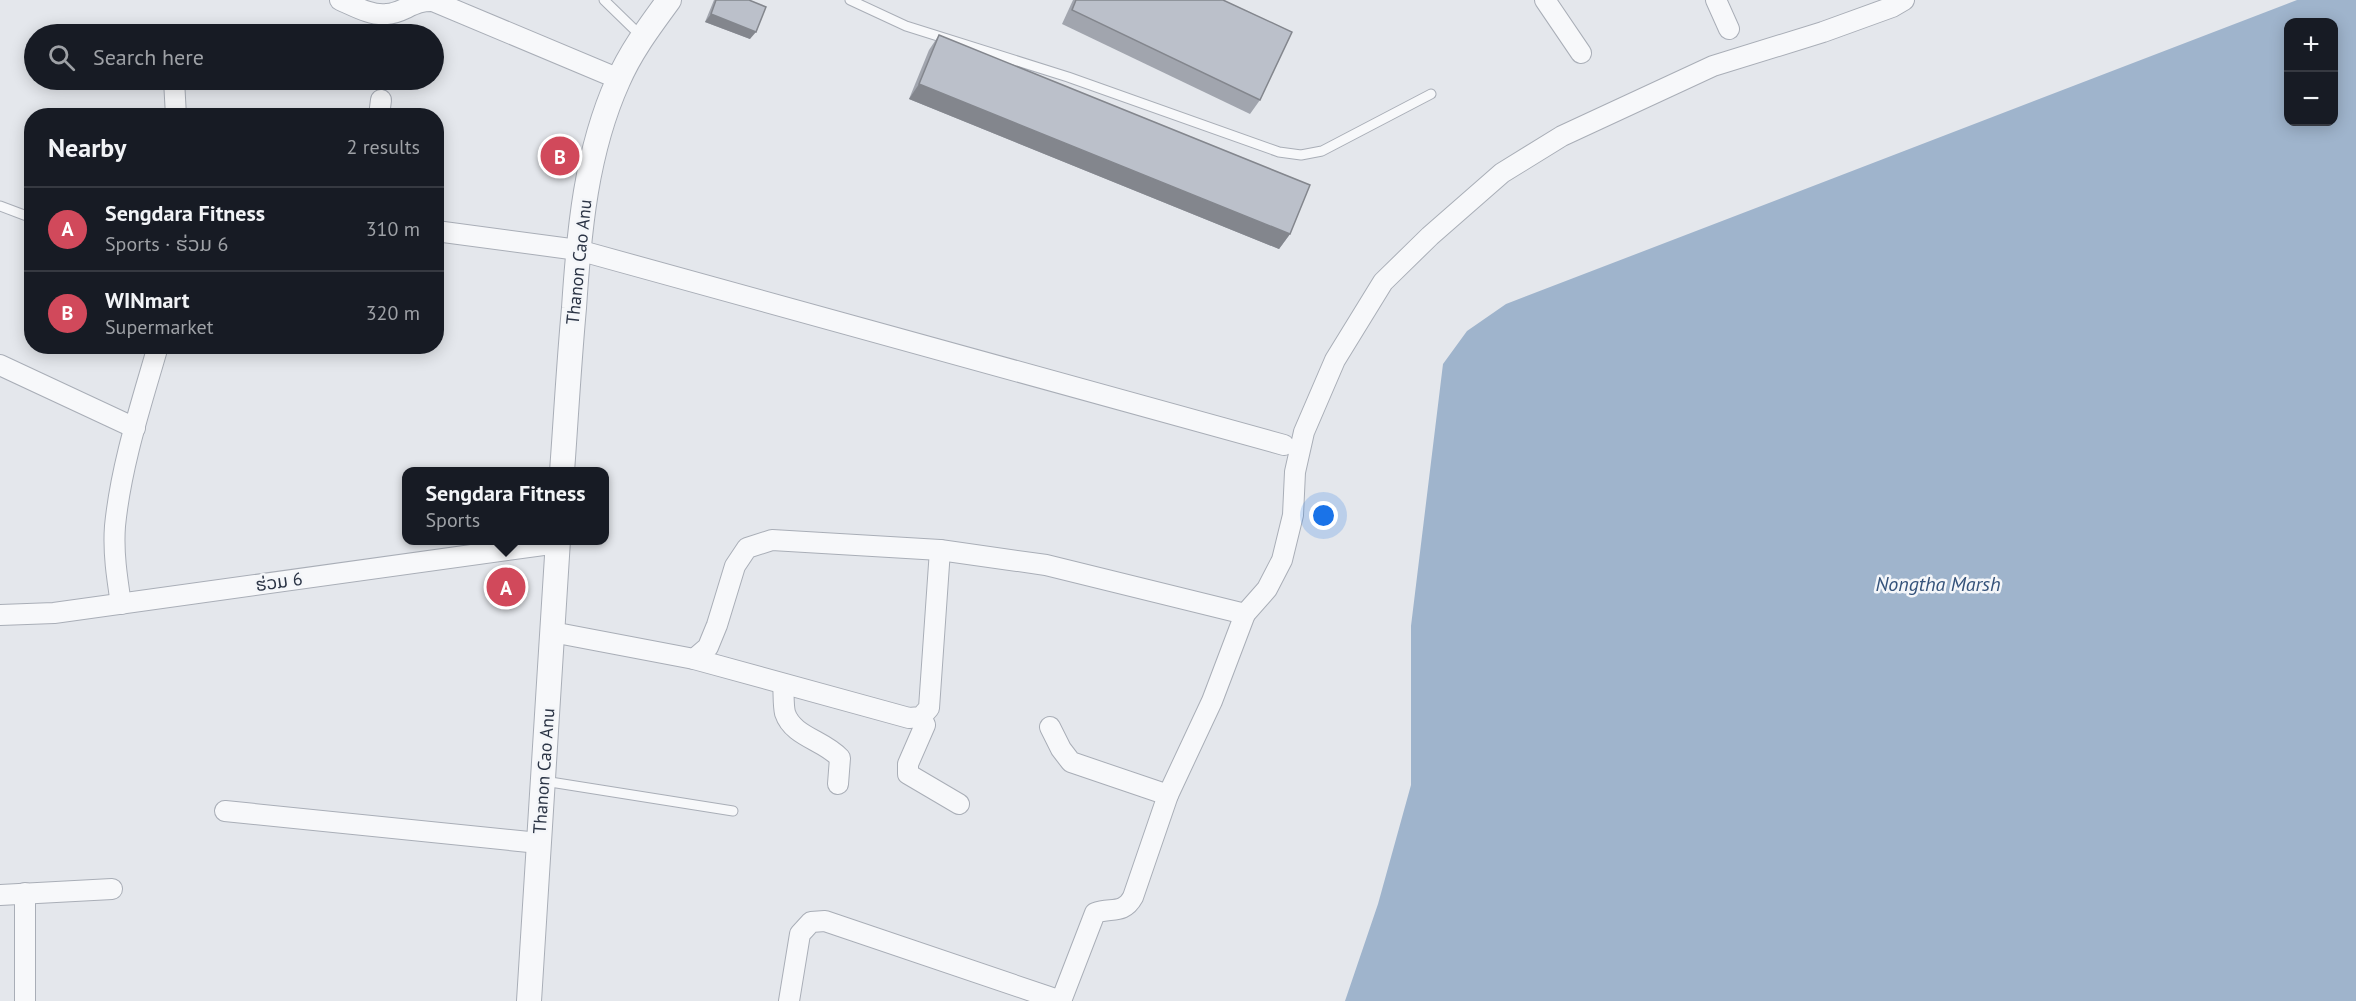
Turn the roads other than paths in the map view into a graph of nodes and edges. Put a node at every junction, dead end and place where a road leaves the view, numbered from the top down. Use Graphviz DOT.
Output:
graph roads {
  1 [pos="340,0"];
  2 [pos="604,0"];
  3 [pos="669,0"];
  4 [pos="850,0"];
  5 [pos="1545,0"];
  6 [pos="1716,0"];
  7 [pos="1904,0"];
  8 [pos="1729,28"];
  9 [pos="642,37"];
  10 [pos="1581,53"];
  11 [pos="619,79"];
  12 [pos="175,90"];
  13 [pos="1431,94"];
  14 [pos="176,108"];
  15 [pos="0,206"];
  16 [pos="24,215"];
  17 [pos="444,232"];
  18 [pos="578,250"];
  19 [pos="156,354"];
  20 [pos="0,365"];
  21 [pos="135,428"];
  22 [pos="1284,446"];
  23 [pos="562,467"];
  24 [pos="537,545"];
  25 [pos="558,545"];
  26 [pos="940,550"];
  27 [pos="121,604"];
  28 [pos="1245,614"];
  29 [pos="0,615"];
  30 [pos="552,633"];
  31 [pos="694,659"];
  32 [pos="783,684"];
  33 [pos="921,717"];
  34 [pos="1050,727"];
  35 [pos="544,781"];
  36 [pos="838,784"];
  37 [pos="1168,795"];
  38 [pos="959,804"];
  39 [pos="225,811"];
  40 [pos="733,811"];
  41 [pos="539,843"];
  42 [pos="112,890"];
  43 [pos="26,893"];
  44 [pos="0,895"];
  45 [pos="1005,993"];
  46 [pos="25,1001"];
  47 [pos="529,1001"];
  48 [pos="789,1001"];
  49 [pos="1061,1001"];
  1 -- 11 [label="street"];
  2 -- 9 [label="lane"];
  3 -- 9 [label="street, Thanon Cao Anu"];
  4 -- 13 [label="lane"];
  5 -- 10 [label="street"];
  6 -- 8 [label="street"];
  7 -- 28 [label="street"];
  9 -- 11 [label="street, Thanon Cao Anu"];
  11 -- 18 [label="street, Thanon Cao Anu"];
  12 -- 14 [label="street"];
  15 -- 16 [label="lane"];
  17 -- 18 [label="street"];
  18 -- 22 [label="street"];
  18 -- 23 [label="street, Thanon Cao Anu"];
  19 -- 21 [label="street"];
  20 -- 21 [label="street"];
  21 -- 27 [label="street"];
  24 -- 27 [label="street, ຮ່ວມ 6"];
  25 -- 30 [label="street, Thanon Cao Anu"];
  26 -- 28 [label="street"];
  26 -- 31 [label="street"];
  26 -- 33 [label="street"];
  27 -- 29 [label="street, ຮ່ວມ 6"];
  28 -- 37 [label="street"];
  30 -- 31 [label="street"];
  30 -- 35 [label="street, Thanon Cao Anu"];
  31 -- 32 [label="street"];
  32 -- 33 [label="street"];
  32 -- 36 [label="street"];
  33 -- 38 [label="street"];
  34 -- 37 [label="street"];
  35 -- 40 [label="lane"];
  35 -- 41 [label="street, Thanon Cao Anu"];
  37 -- 49 [label="street"];
  39 -- 41 [label="street"];
  41 -- 47 [label="street, Thanon Cao Anu"];
  42 -- 43 [label="street"];
  43 -- 44 [label="street"];
  43 -- 46 [label="street"];
  45 -- 48 [label="street"];
  45 -- 49 [label="street"];
}
